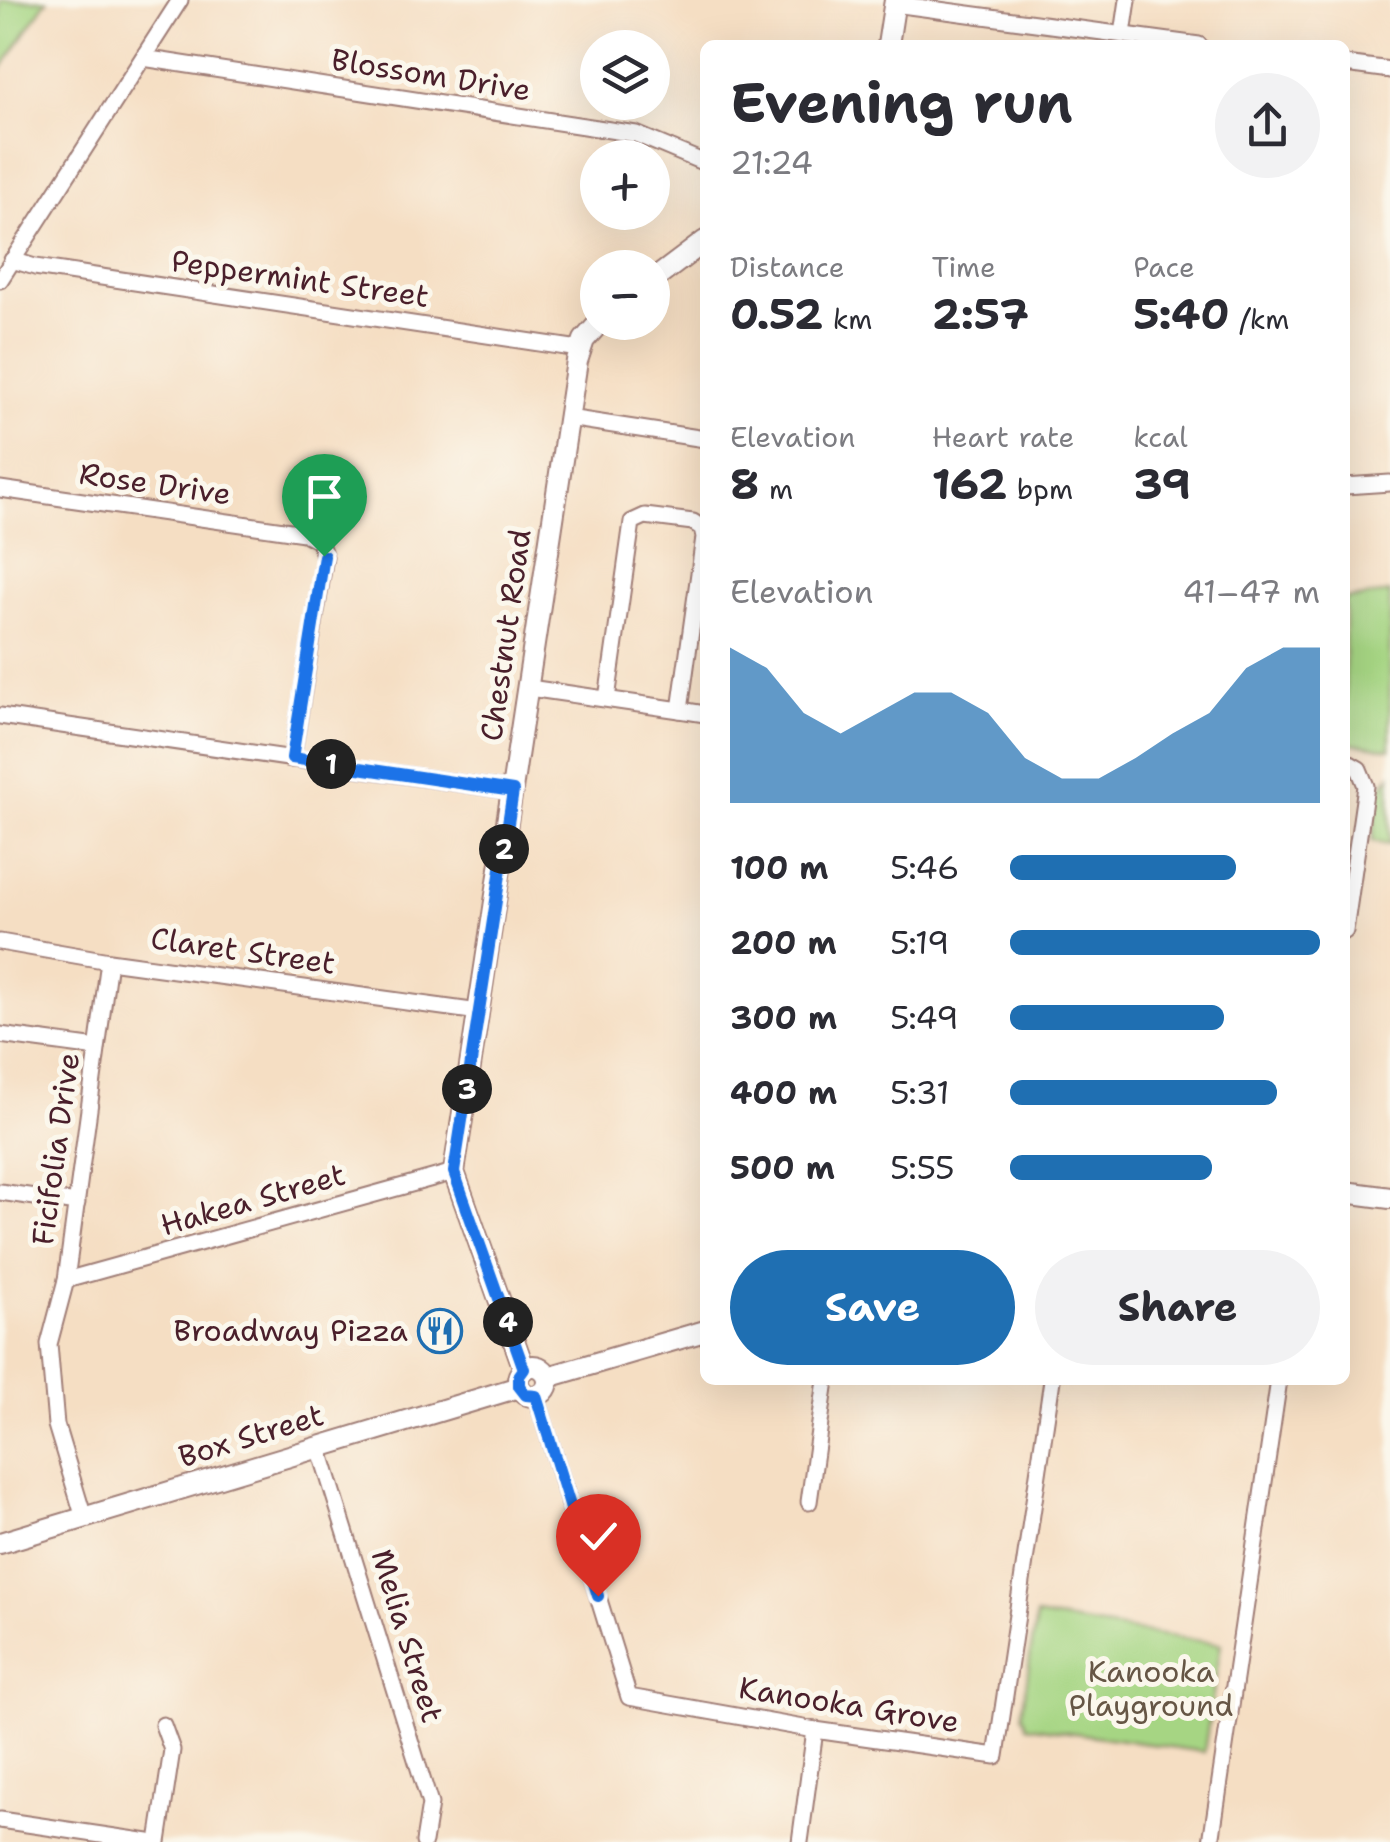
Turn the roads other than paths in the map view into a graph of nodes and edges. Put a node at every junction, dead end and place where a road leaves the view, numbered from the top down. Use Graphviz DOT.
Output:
graph roads {
  1 [pos="180,0"];
  2 [pos="1128,0"];
  3 [pos="894,2"];
  4 [pos="1123,34"];
  5 [pos="889,40"];
  6 [pos="1164,40"];
  7 [pos="143,58"];
  8 [pos="1350,65"];
  9 [pos="1390,70"];
  10 [pos="700,160"];
  11 [pos="700,245"];
  12 [pos="12,260"];
  13 [pos="670,267"];
  14 [pos="0,280"];
  15 [pos="584,340"];
  16 [pos="579,349"];
  17 [pos="568,418"];
  18 [pos="700,438"];
  19 [pos="1390,484"];
  20 [pos="1350,486"];
  21 [pos="0,490"];
  22 [pos="700,527"];
  23 [pos="700,566"];
  24 [pos="529,688"];
  25 [pos="607,699"];
  26 [pos="680,710"];
  27 [pos="700,713"];
  28 [pos="0,716"];
  29 [pos="292,758"];
  30 [pos="1350,764"];
  31 [pos="513,791"];
  32 [pos="1350,896"];
  33 [pos="0,942"];
  34 [pos="109,961"];
  35 [pos="479,1012"];
  36 [pos="0,1035"];
  37 [pos="97,1048"];
  38 [pos="454,1172"];
  39 [pos="0,1192"];
  40 [pos="1350,1193"];
  41 [pos="1390,1198"];
  42 [pos="76,1204"];
  43 [pos="66,1280"];
  44 [pos="700,1332"];
  45 [pos="526,1384"];
  46 [pos="825,1385"];
  47 [pos="1051,1385"];
  48 [pos="1278,1385"];
  49 [pos="319,1447"];
  50 [pos="809,1502"];
  51 [pos="84,1518"];
  52 [pos="0,1542"];
  53 [pos="162,1726"];
  54 [pos="815,1730"];
  55 [pos="0,1820"];
  56 [pos="148,1842"];
  57 [pos="158,1842"];
  58 [pos="424,1842"];
  59 [pos="800,1842"];
  60 [pos="1211,1842"];
  1 -- 7 [label="street"];
  2 -- 4 [label="street"];
  3 -- 4 [label="street"];
  3 -- 5 [label="street"];
  4 -- 6 [label="street"];
  7 -- 10 [label="street, Blossom Drive"];
  7 -- 12 [label="street"];
  8 -- 9 [label="street"];
  11 -- 13 [label="street"];
  12 -- 14 [label="street"];
  12 -- 16 [label="street, Peppermint Street"];
  15 -- 16 [label="street, Chestnut Road"];
  16 -- 17 [label="street, Chestnut Road"];
  17 -- 18 [label="street"];
  17 -- 24 [label="street, Chestnut Road"];
  19 -- 20 [label="street"];
  21 -- 29 [label="street, Rose Drive"];
  22 -- 25 [label="street"];
  23 -- 26 [label="street"];
  24 -- 25 [label="street"];
  24 -- 31 [label="street, Chestnut Road"];
  25 -- 26 [label="street"];
  26 -- 27 [label="street"];
  28 -- 29 [label="street"];
  29 -- 31 [label="street"];
  30 -- 32 [label="street"];
  31 -- 35 [label="street, Chestnut Road"];
  33 -- 34 [label="street, Claret Street"];
  34 -- 35 [label="street, Claret Street"];
  34 -- 37 [label="street, Ficifolia Drive"];
  35 -- 38 [label="street, Chestnut Road"];
  36 -- 37 [label="street"];
  37 -- 42 [label="street, Ficifolia Drive"];
  38 -- 43 [label="street, Hakea Street"];
  38 -- 45 [label="street, Chestnut Road"];
  39 -- 42 [label="street"];
  40 -- 41 [label="street"];
  42 -- 43 [label="street, Ficifolia Drive"];
  43 -- 51 [label="street, Ficifolia Drive"];
  44 -- 45 [label="street"];
  45 -- 49 [label="street, Box Street"];
  45 -- 54 [label="street, Kanooka Grove"];
  46 -- 50 [label="street"];
  47 -- 54 [label="street, Kanooka Grove"];
  48 -- 60 [label="street"];
  49 -- 51 [label="street, Box Street"];
  49 -- 58 [label="street, Melia Street"];
  51 -- 52 [label="street, Box Street"];
  53 -- 57 [label="street"];
  54 -- 59 [label="street"];
  55 -- 56 [label="street"];
}
